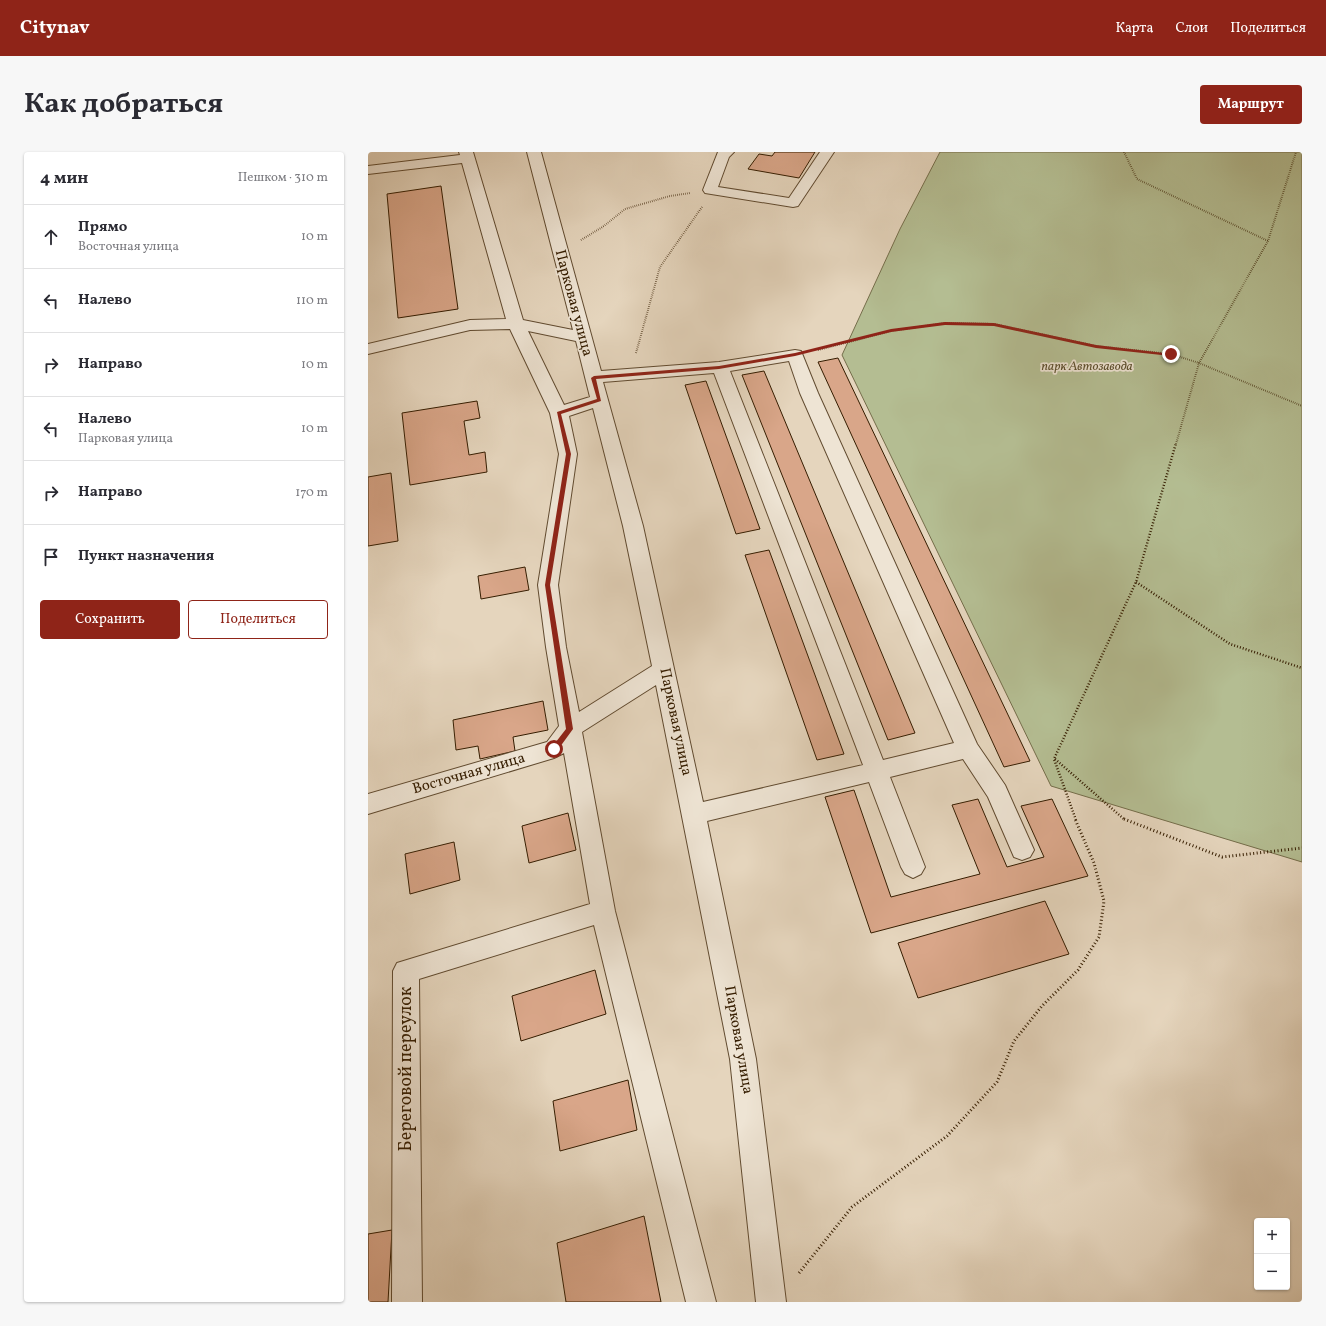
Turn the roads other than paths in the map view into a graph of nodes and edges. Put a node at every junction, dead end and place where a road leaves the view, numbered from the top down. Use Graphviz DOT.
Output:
graph roads {
  1 [pos="534,152"];
  2 [pos="727,152"];
  3 [pos="827,152"];
  4 [pos="467,155"];
  5 [pos="368,170"];
  6 [pos="516,324"];
  7 [pos="583,337"];
  8 [pos="368,349"];
  9 [pos="719,367"];
  10 [pos="594,378"];
  11 [pos="600,400"];
  12 [pos="558,413"];
  13 [pos="664,669"];
  14 [pos="570,729"];
  15 [pos="968,749"];
  16 [pos="876,770"];
  17 [pos="368,804"];
  18 [pos="694,814"];
  19 [pos="1022,850"];
  20 [pos="913,867"];
  21 [pos="603,911"];
  22 [pos="407,1302"];
  23 [pos="701,1302"];
  24 [pos="771,1302"];
  1 -- 7 [label="street, Парковая улица"];
  2 -- 3 [label="street"];
  4 -- 5 [label="street"];
  4 -- 6 [label="street"];
  6 -- 7 [label="street"];
  6 -- 8 [label="street"];
  6 -- 12 [label="street"];
  7 -- 10 [label="street, Парковая улица"];
  9 -- 10 [label="street"];
  9 -- 15 [label="street"];
  9 -- 16 [label="street"];
  10 -- 11 [label="street, Парковая улица"];
  11 -- 12 [label="street"];
  11 -- 13 [label="street, Парковая улица"];
  12 -- 14 [label="street"];
  13 -- 14 [label="street, Восточная улица"];
  13 -- 18 [label="street, Парковая улица"];
  14 -- 17 [label="street, Восточная улица"];
  14 -- 21 [label="street"];
  15 -- 16 [label="street"];
  15 -- 19 [label="street"];
  16 -- 18 [label="street"];
  16 -- 20 [label="street"];
  18 -- 24 [label="street, Парковая улица"];
  21 -- 22 [label="street, Береговой переулок"];
  21 -- 23 [label="street"];
}
